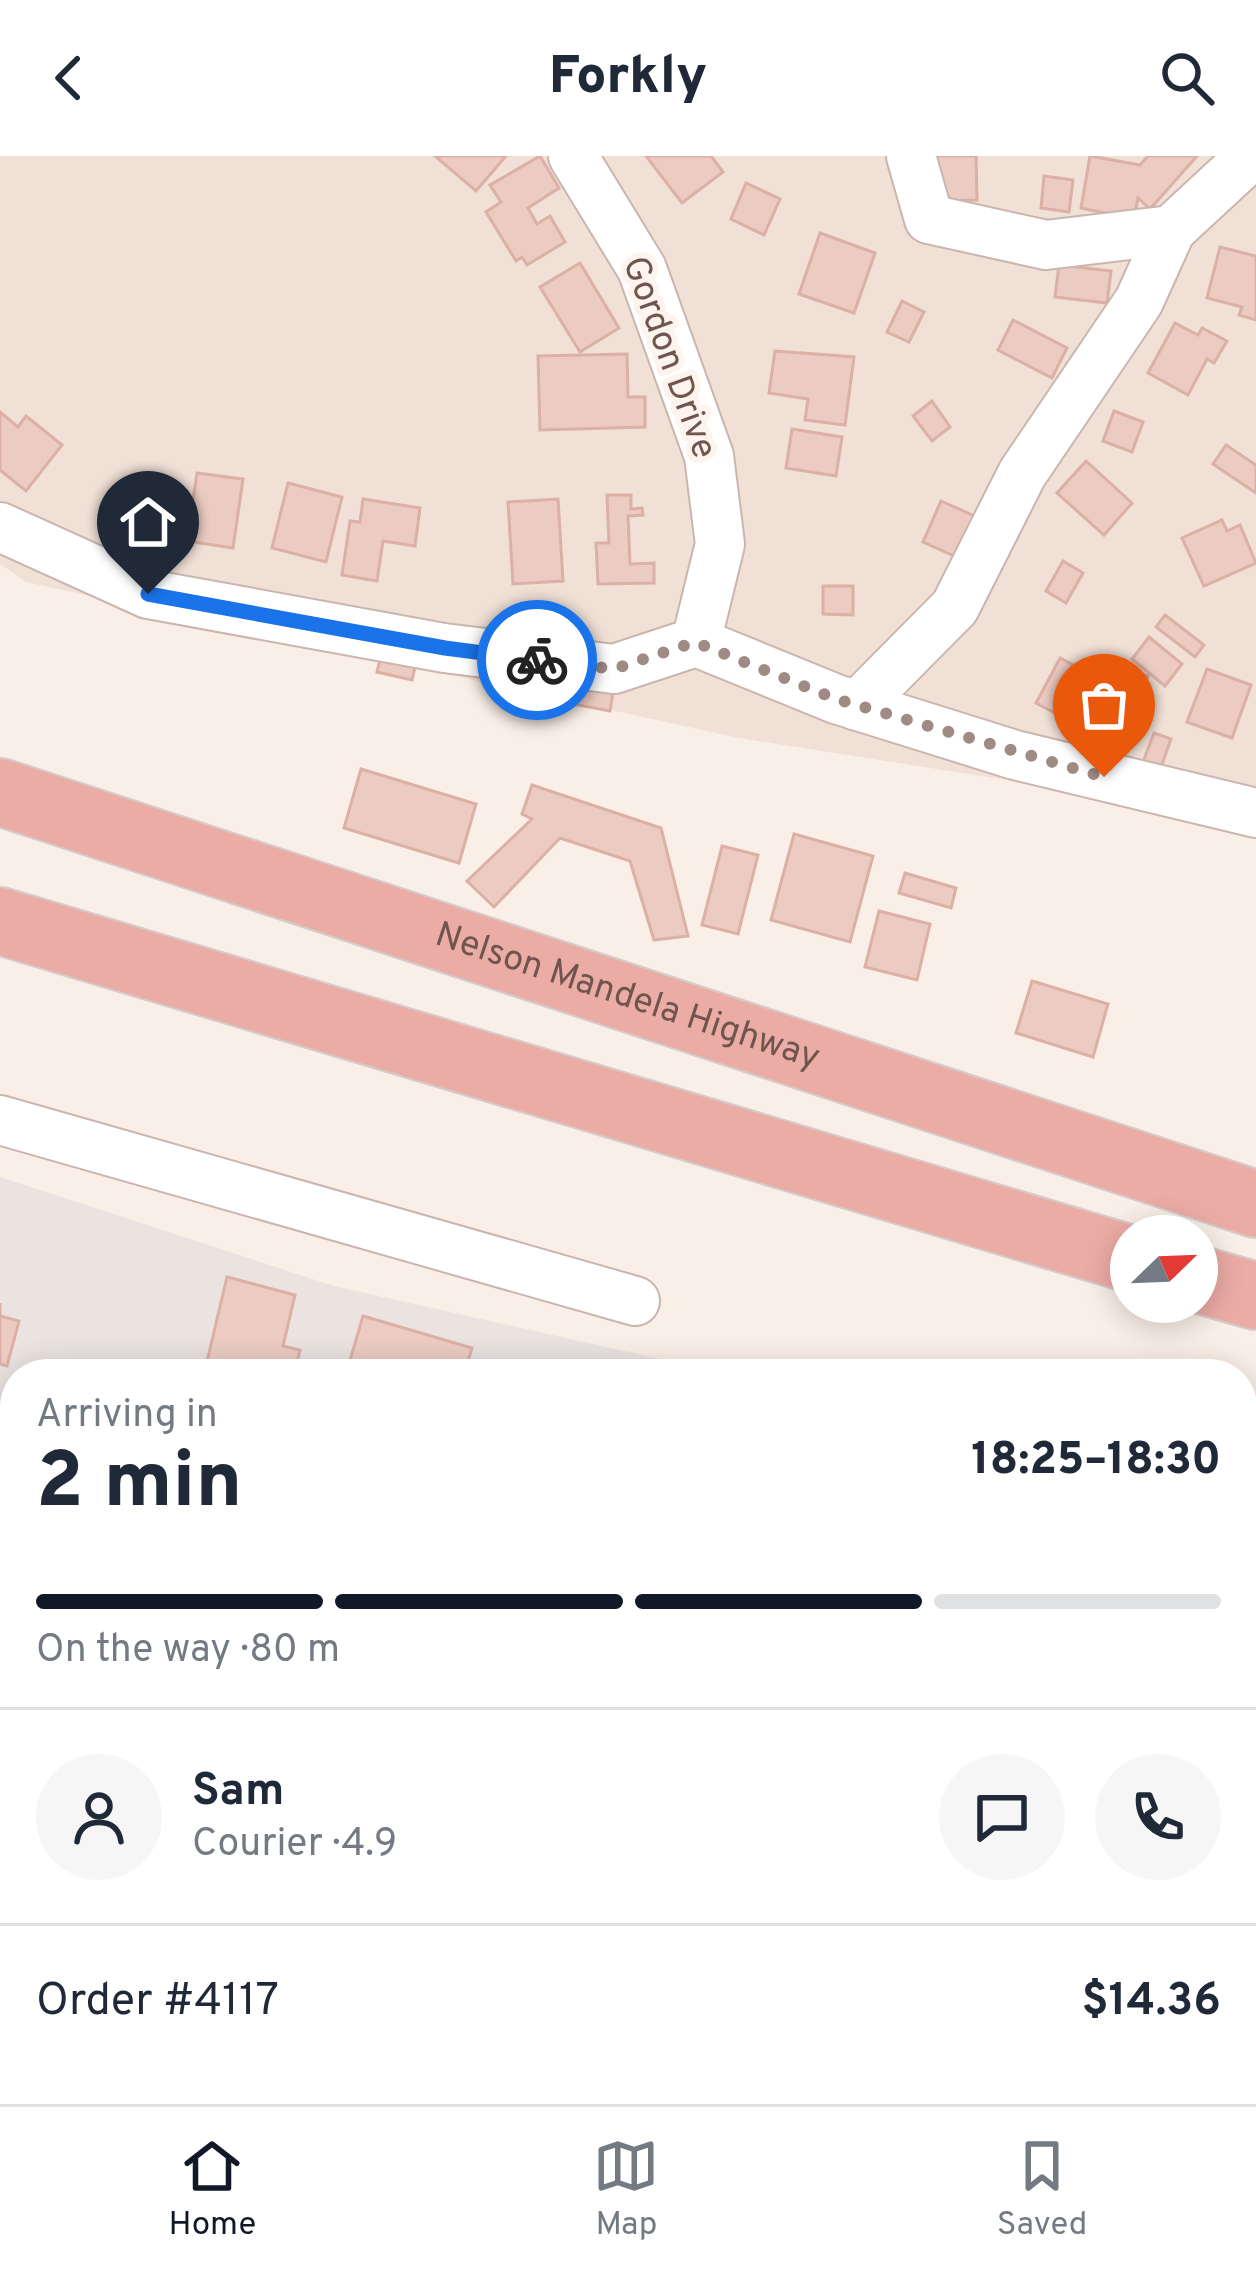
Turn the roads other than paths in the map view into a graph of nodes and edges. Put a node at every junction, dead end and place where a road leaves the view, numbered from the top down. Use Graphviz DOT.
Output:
graph roads {
  1 [pos="573,156"];
  2 [pos="911,156"];
  3 [pos="1251,156"];
  4 [pos="1171,230"];
  5 [pos="0,527"];
  6 [pos="695,642"];
  7 [pos="857,706"];
  8 [pos="0,792"];
  9 [pos="1256,812"];
  10 [pos="0,921"];
  11 [pos="0,1120"];
  12 [pos="1256,1204"];
  13 [pos="1110,1253"];
  14 [pos="1218,1285"];
  15 [pos="1256,1296"];
  16 [pos="635,1301"];
  1 -- 6 [label="street, Gordon Drive"];
  2 -- 4 [label="street"];
  3 -- 4 [label="street"];
  4 -- 7 [label="street"];
  5 -- 6 [label="street"];
  6 -- 7 [label="street"];
  7 -- 9 [label="street"];
  8 -- 12 [label="highway, Nelson Mandela Highway"];
  10 -- 13 [label="highway"];
  11 -- 16 [label="street"];
  14 -- 15 [label="highway"];
}
